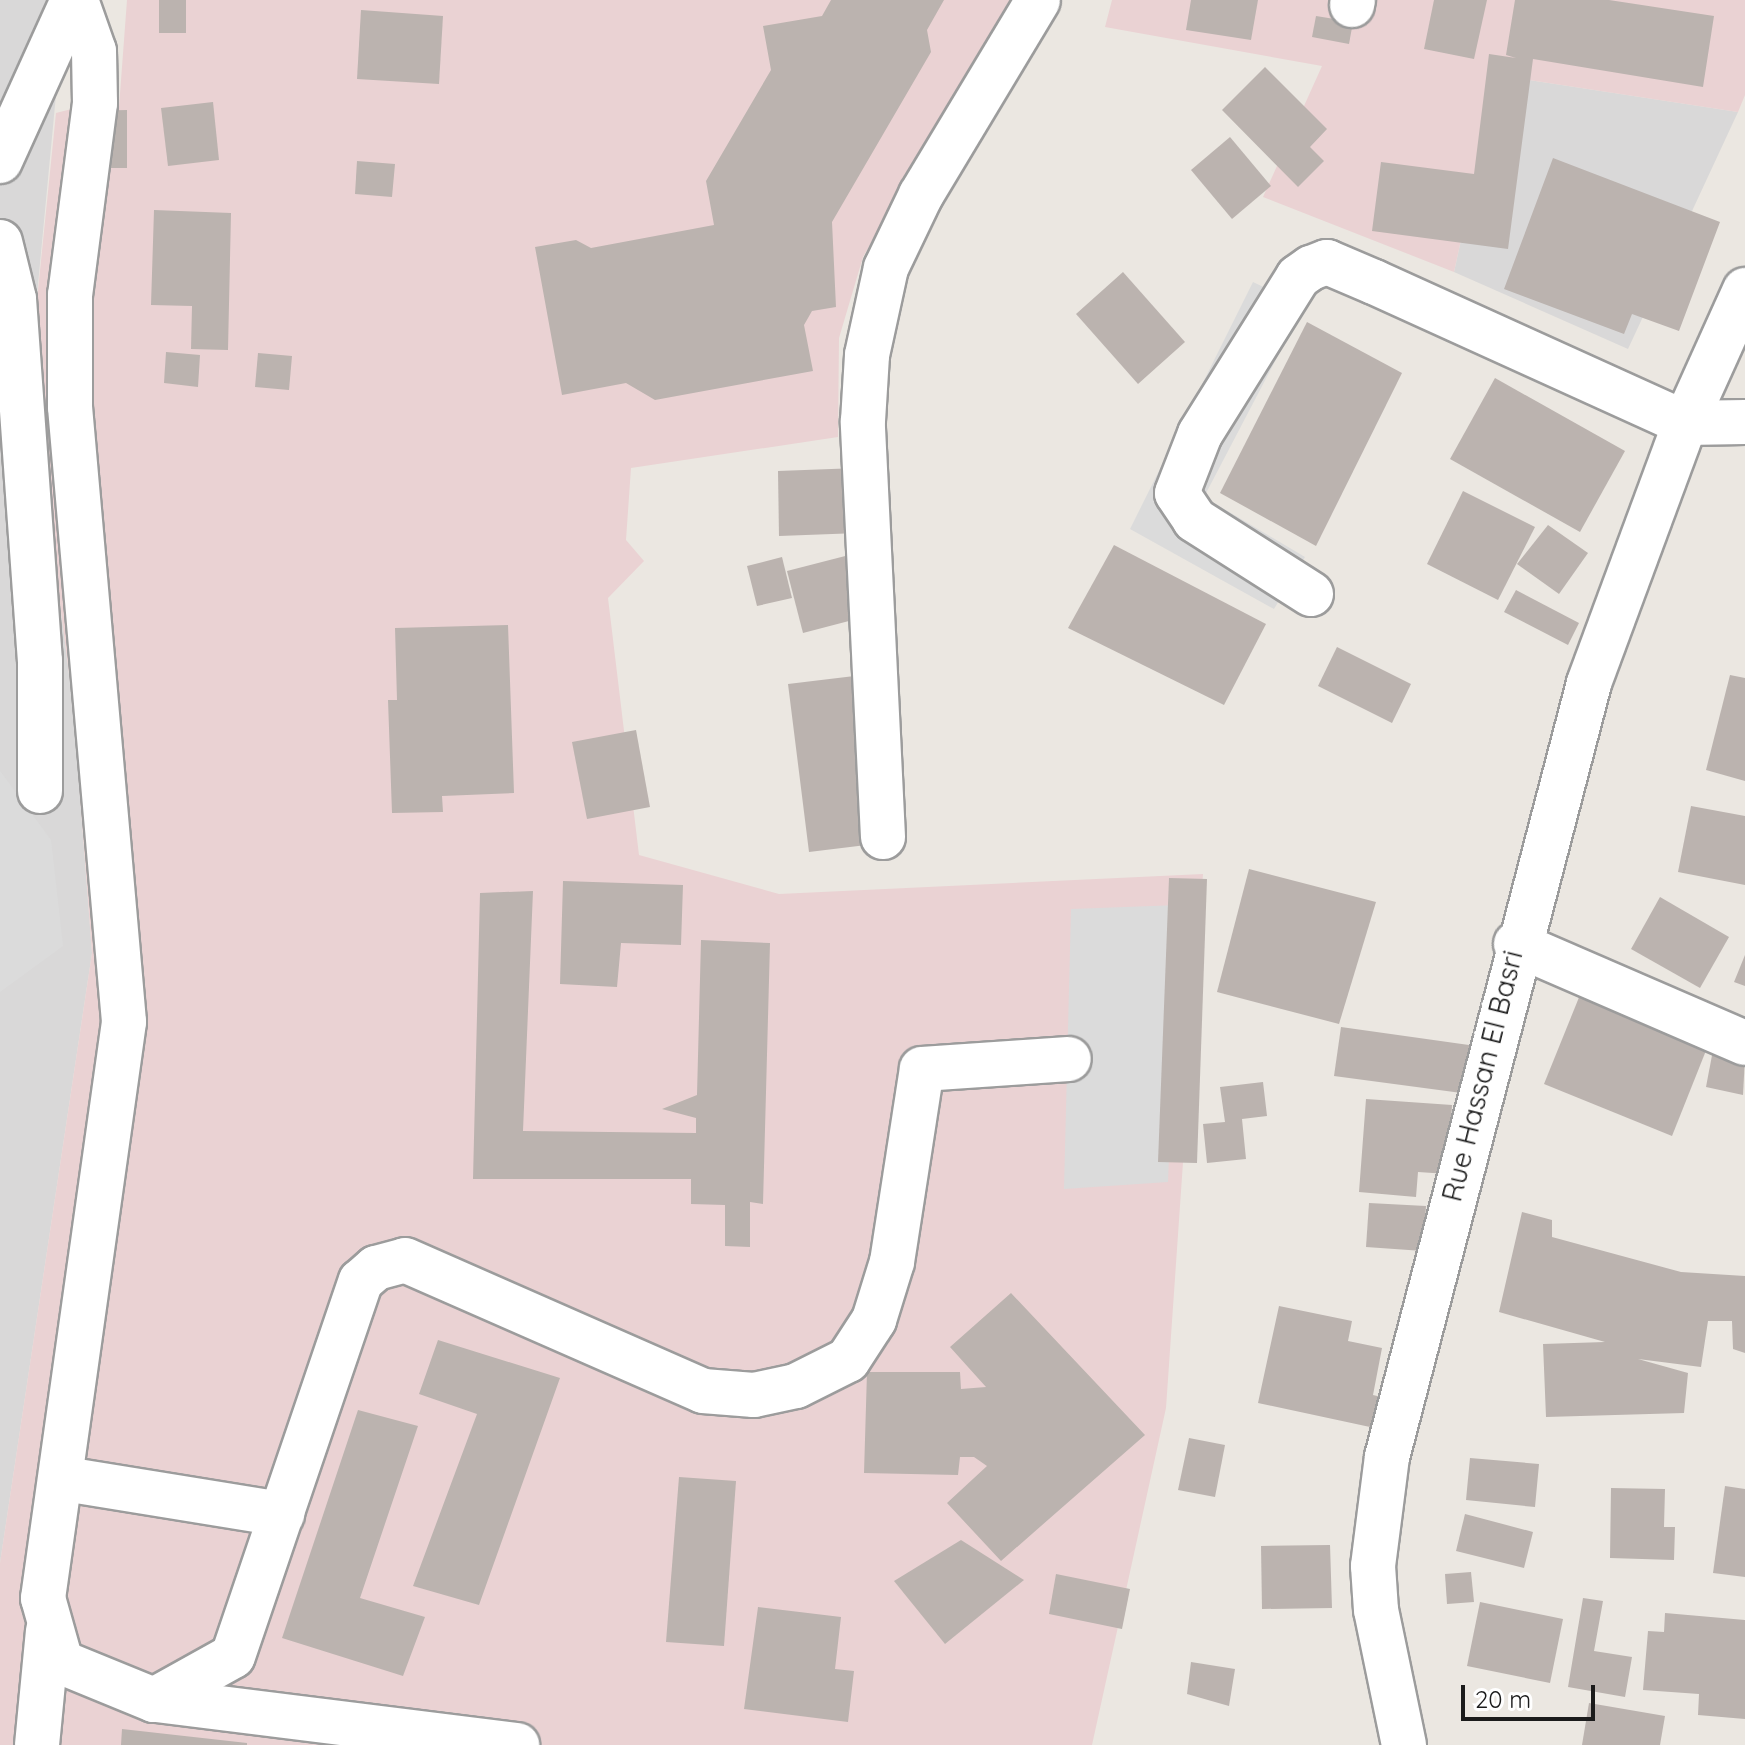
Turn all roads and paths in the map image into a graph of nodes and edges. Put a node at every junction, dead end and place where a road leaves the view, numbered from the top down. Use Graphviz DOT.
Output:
graph roads {
  1 [pos="75,0"];
  2 [pos="1038,0"];
  3 [pos="0,161"];
  4 [pos="0,242"];
  5 [pos="1745,290"];
  6 [pos="7,304"];
  7 [pos="1745,422"];
  8 [pos="1685,423"];
  9 [pos="1311,594"];
  10 [pos="40,791"];
  11 [pos="883,837"];
  12 [pos="1516,944"];
  13 [pos="1745,1043"];
  14 [pos="1069,1059"];
  15 [pos="65,1479"];
  16 [pos="282,1514"];
  17 [pos="48,1631"];
  18 [pos="154,1700"];
  19 [pos="37,1745"];
  20 [pos="517,1745"];
  21 [pos="1404,1745"];
  1 -- 3 [label="street"];
  1 -- 15 [label="street"];
  2 -- 11 [label="street"];
  4 -- 6 [label="street"];
  5 -- 8 [label="street, Rue Hassan El Basri"];
  6 -- 10 [label="street"];
  7 -- 8 [label="street"];
  8 -- 9 [label="street"];
  8 -- 12 [label="street, Rue Hassan El Basri"];
  12 -- 13 [label="street"];
  12 -- 21 [label="street, Rue Hassan El Basri"];
  14 -- 16 [label="street"];
  15 -- 16 [label="street"];
  15 -- 17 [label="street"];
  16 -- 18 [label="street"];
  17 -- 18 [label="street"];
  17 -- 19 [label="street"];
  18 -- 20 [label="street"];
}
